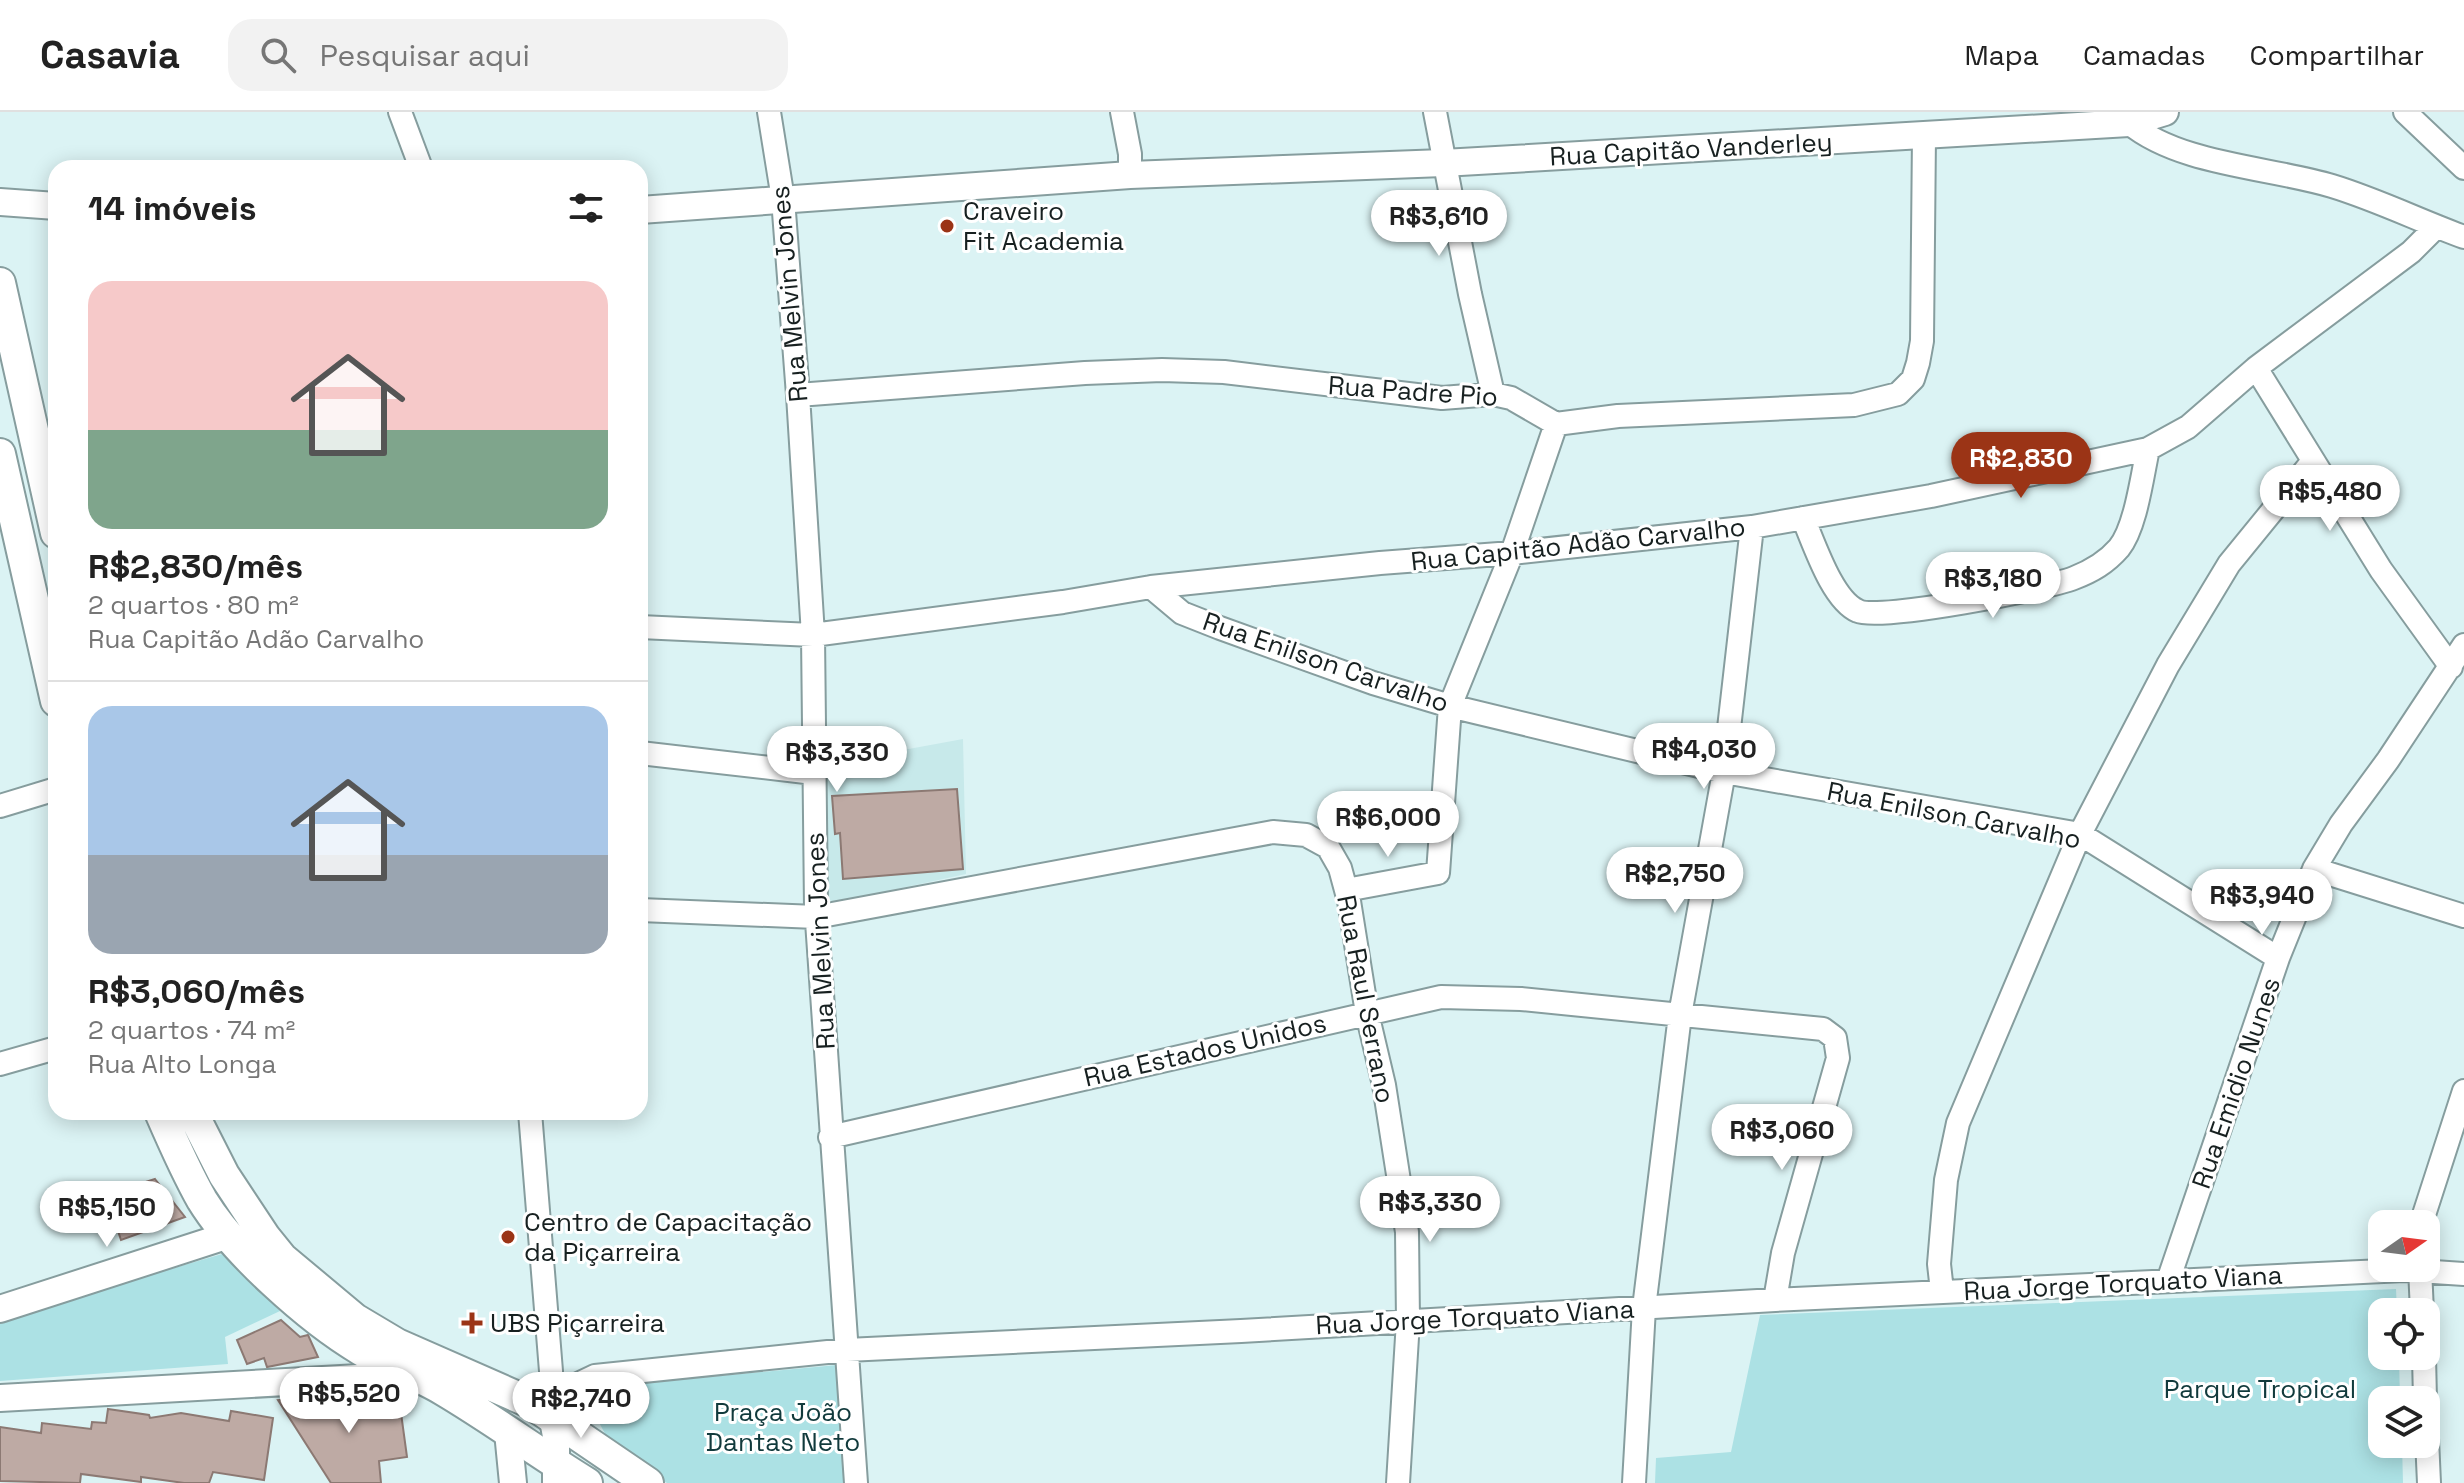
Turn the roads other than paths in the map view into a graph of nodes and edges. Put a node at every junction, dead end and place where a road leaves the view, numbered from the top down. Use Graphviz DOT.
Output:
graph roads {
  1 [pos="400,112"];
  2 [pos="769,112"];
  3 [pos="1122,112"];
  4 [pos="1435,112"];
  5 [pos="2165,112"];
  6 [pos="2405,112"];
  7 [pos="2129,123"];
  8 [pos="1924,135"];
  9 [pos="418,160"];
  10 [pos="1443,163"];
  11 [pos="2464,168"];
  12 [pos="1130,175"];
  13 [pos="783,199"];
  14 [pos="0,202"];
  15 [pos="48,205"];
  16 [pos="648,209"];
  17 [pos="2436,227"];
  18 [pos="2464,237"];
  19 [pos="0,283"];
  20 [pos="2256,368"];
  21 [pos="1493,394"];
  22 [pos="798,395"];
  23 [pos="1556,424"];
  24 [pos="2148,449"];
  25 [pos="0,454"];
  26 [pos="2313,461"];
  27 [pos="48,497"];
  28 [pos="5,501"];
  29 [pos="1803,518"];
  30 [pos="1752,527"];
  31 [pos="1512,553"];
  32 [pos="1151,587"];
  33 [pos="648,627"];
  34 [pos="813,635"];
  35 [pos="2464,645"];
  36 [pos="2451,667"];
  37 [pos="48,670"];
  38 [pos="1450,706"];
  39 [pos="648,754"];
  40 [pos="1724,772"];
  41 [pos="814,773"];
  42 [pos="48,791"];
  43 [pos="0,806"];
  44 [pos="2080,834"];
  45 [pos="2314,869"];
  46 [pos="1346,890"];
  47 [pos="648,910"];
  48 [pos="2464,916"];
  49 [pos="816,917"];
  50 [pos="2278,958"];
  51 [pos="1367,1013"];
  52 [pos="1680,1015"];
  53 [pos="48,1050"];
  54 [pos="0,1064"];
  55 [pos="2464,1091"];
  56 [pos="164,1120"];
  57 [pos="196,1120"];
  58 [pos="531,1120"];
  59 [pos="830,1137"];
  60 [pos="2426,1210"];
  61 [pos="229,1235"];
  62 [pos="2368,1271"];
  63 [pos="2440,1271"];
  64 [pos="2464,1274"];
  65 [pos="2168,1281"];
  66 [pos="1942,1291"];
  67 [pos="1775,1300"];
  68 [pos="1644,1308"];
  69 [pos="0,1309"];
  70 [pos="355,1319"];
  71 [pos="1408,1321"];
  72 [pos="358,1349"];
  73 [pos="847,1350"];
  74 [pos="413,1375"];
  75 [pos="326,1379"];
  76 [pos="0,1398"];
  77 [pos="553,1420"];
  78 [pos="508,1442"];
  79 [pos="2428,1458"];
  80 [pos="556,1474"];
  81 [pos="503,1483"];
  82 [pos="513,1483"];
  83 [pos="587,1483"];
  84 [pos="648,1483"];
  85 [pos="856,1483"];
  86 [pos="1398,1483"];
  87 [pos="1634,1483"];
  88 [pos="2429,1483"];
  1 -- 9 [label="street"];
  2 -- 13 [label="street, Rua Melvin Jones"];
  3 -- 12 [label="street"];
  4 -- 10 [label="street"];
  5 -- 7 [label="street, Rua Capitão Vanderley"];
  6 -- 11 [label="street"];
  7 -- 8 [label="street, Rua Capitão Vanderley"];
  7 -- 17 [label="street"];
  8 -- 10 [label="street, Rua Capitão Vanderley"];
  8 -- 23 [label="street"];
  10 -- 12 [label="street, Rua Capitão Vanderley"];
  10 -- 21 [label="street"];
  12 -- 13 [label="street, Rua Capitão Vanderley"];
  13 -- 16 [label="street, Rua Capitão Vanderley"];
  13 -- 22 [label="street, Rua Melvin Jones"];
  14 -- 15 [label="street"];
  17 -- 18 [label="street"];
  17 -- 20 [label="street, Rua Capitão Adão Carvalho"];
  19 -- 27 [label="main road"];
  20 -- 24 [label="street, Rua Capitão Adão Carvalho"];
  20 -- 26 [label="street"];
  21 -- 22 [label="street, Rua Padre Pio"];
  21 -- 23 [label="street, Rua Padre Pio"];
  22 -- 34 [label="street, Rua Melvin Jones"];
  23 -- 31 [label="street"];
  24 -- 29 [label="street, Rua Capitão Adão Carvalho"];
  24 -- 29 [label="street"];
  25 -- 28 [label="main road"];
  26 -- 36 [label="street"];
  26 -- 44 [label="street"];
  28 -- 37 [label="main road"];
  29 -- 30 [label="street, Rua Capitão Adão Carvalho"];
  30 -- 31 [label="street, Rua Capitão Adão Carvalho"];
  30 -- 40 [label="street"];
  31 -- 32 [label="street, Rua Capitão Adão Carvalho"];
  31 -- 38 [label="street"];
  32 -- 34 [label="street, Rua Capitão Adão Carvalho"];
  32 -- 38 [label="street, Rua Enilson Carvalho"];
  33 -- 34 [label="street, Rua Capitão Adão Carvalho"];
  34 -- 41 [label="street, Rua Melvin Jones"];
  35 -- 36 [label="street, Rua Emidio Nunes"];
  36 -- 45 [label="street, Rua Emidio Nunes"];
  38 -- 40 [label="street, Rua Enilson Carvalho"];
  38 -- 46 [label="street"];
  39 -- 41 [label="street"];
  40 -- 44 [label="street, Rua Enilson Carvalho"];
  40 -- 52 [label="street"];
  41 -- 49 [label="street, Rua Melvin Jones"];
  42 -- 43 [label="street"];
  44 -- 50 [label="street, Rua Enilson Carvalho"];
  44 -- 66 [label="street"];
  45 -- 48 [label="street"];
  45 -- 50 [label="street, Rua Emidio Nunes"];
  46 -- 49 [label="street, Rua Raul Serrano"];
  46 -- 51 [label="street, Rua Raul Serrano"];
  47 -- 49 [label="street"];
  49 -- 59 [label="street, Rua Melvin Jones"];
  50 -- 65 [label="street, Rua Emidio Nunes"];
  51 -- 52 [label="street, Rua Estados Unidos"];
  51 -- 59 [label="street, Rua Estados Unidos"];
  51 -- 71 [label="street, Rua Raul Serrano"];
  52 -- 67 [label="street, Rua Estados Unidos"];
  52 -- 68 [label="street"];
  53 -- 54 [label="street"];
  55 -- 60 [label="street"];
  56 -- 61 [label="main road"];
  57 -- 70 [label="main road"];
  58 -- 77 [label="street"];
  59 -- 73 [label="street, Rua Melvin Jones"];
  61 -- 69 [label="street"];
  61 -- 72 [label="main road"];
  62 -- 65 [label="street, Rua Jorge Torquato Viana"];
  63 -- 64 [label="street, Rua Jorge Torquato Viana"];
  65 -- 66 [label="street, Rua Jorge Torquato Viana"];
  66 -- 67 [label="street, Rua Jorge Torquato Viana"];
  67 -- 68 [label="street, Rua Jorge Torquato Viana"];
  68 -- 71 [label="street, Rua Jorge Torquato Viana"];
  68 -- 87 [label="street"];
  70 -- 72 [label="street"];
  70 -- 77 [label="main road"];
  71 -- 73 [label="street, Rua Jorge Torquato Viana"];
  71 -- 86 [label="street, Rua Raul Serrano"];
  72 -- 74 [label="main road"];
  72 -- 75 [label="street"];
  73 -- 77 [label="street, Rua Jorge Torquato Viana"];
  73 -- 85 [label="street, Rua Melvin Jones"];
  74 -- 75 [label="street"];
  74 -- 78 [label="main road"];
  75 -- 76 [label="street"];
  77 -- 80 [label="street"];
  77 -- 84 [label="main road"];
  78 -- 80 [label="main road"];
  78 -- 81 [label="street"];
  78 -- 82 [label="street"];
  79 -- 88 [label="street"];
  80 -- 83 [label="main road"];
}
